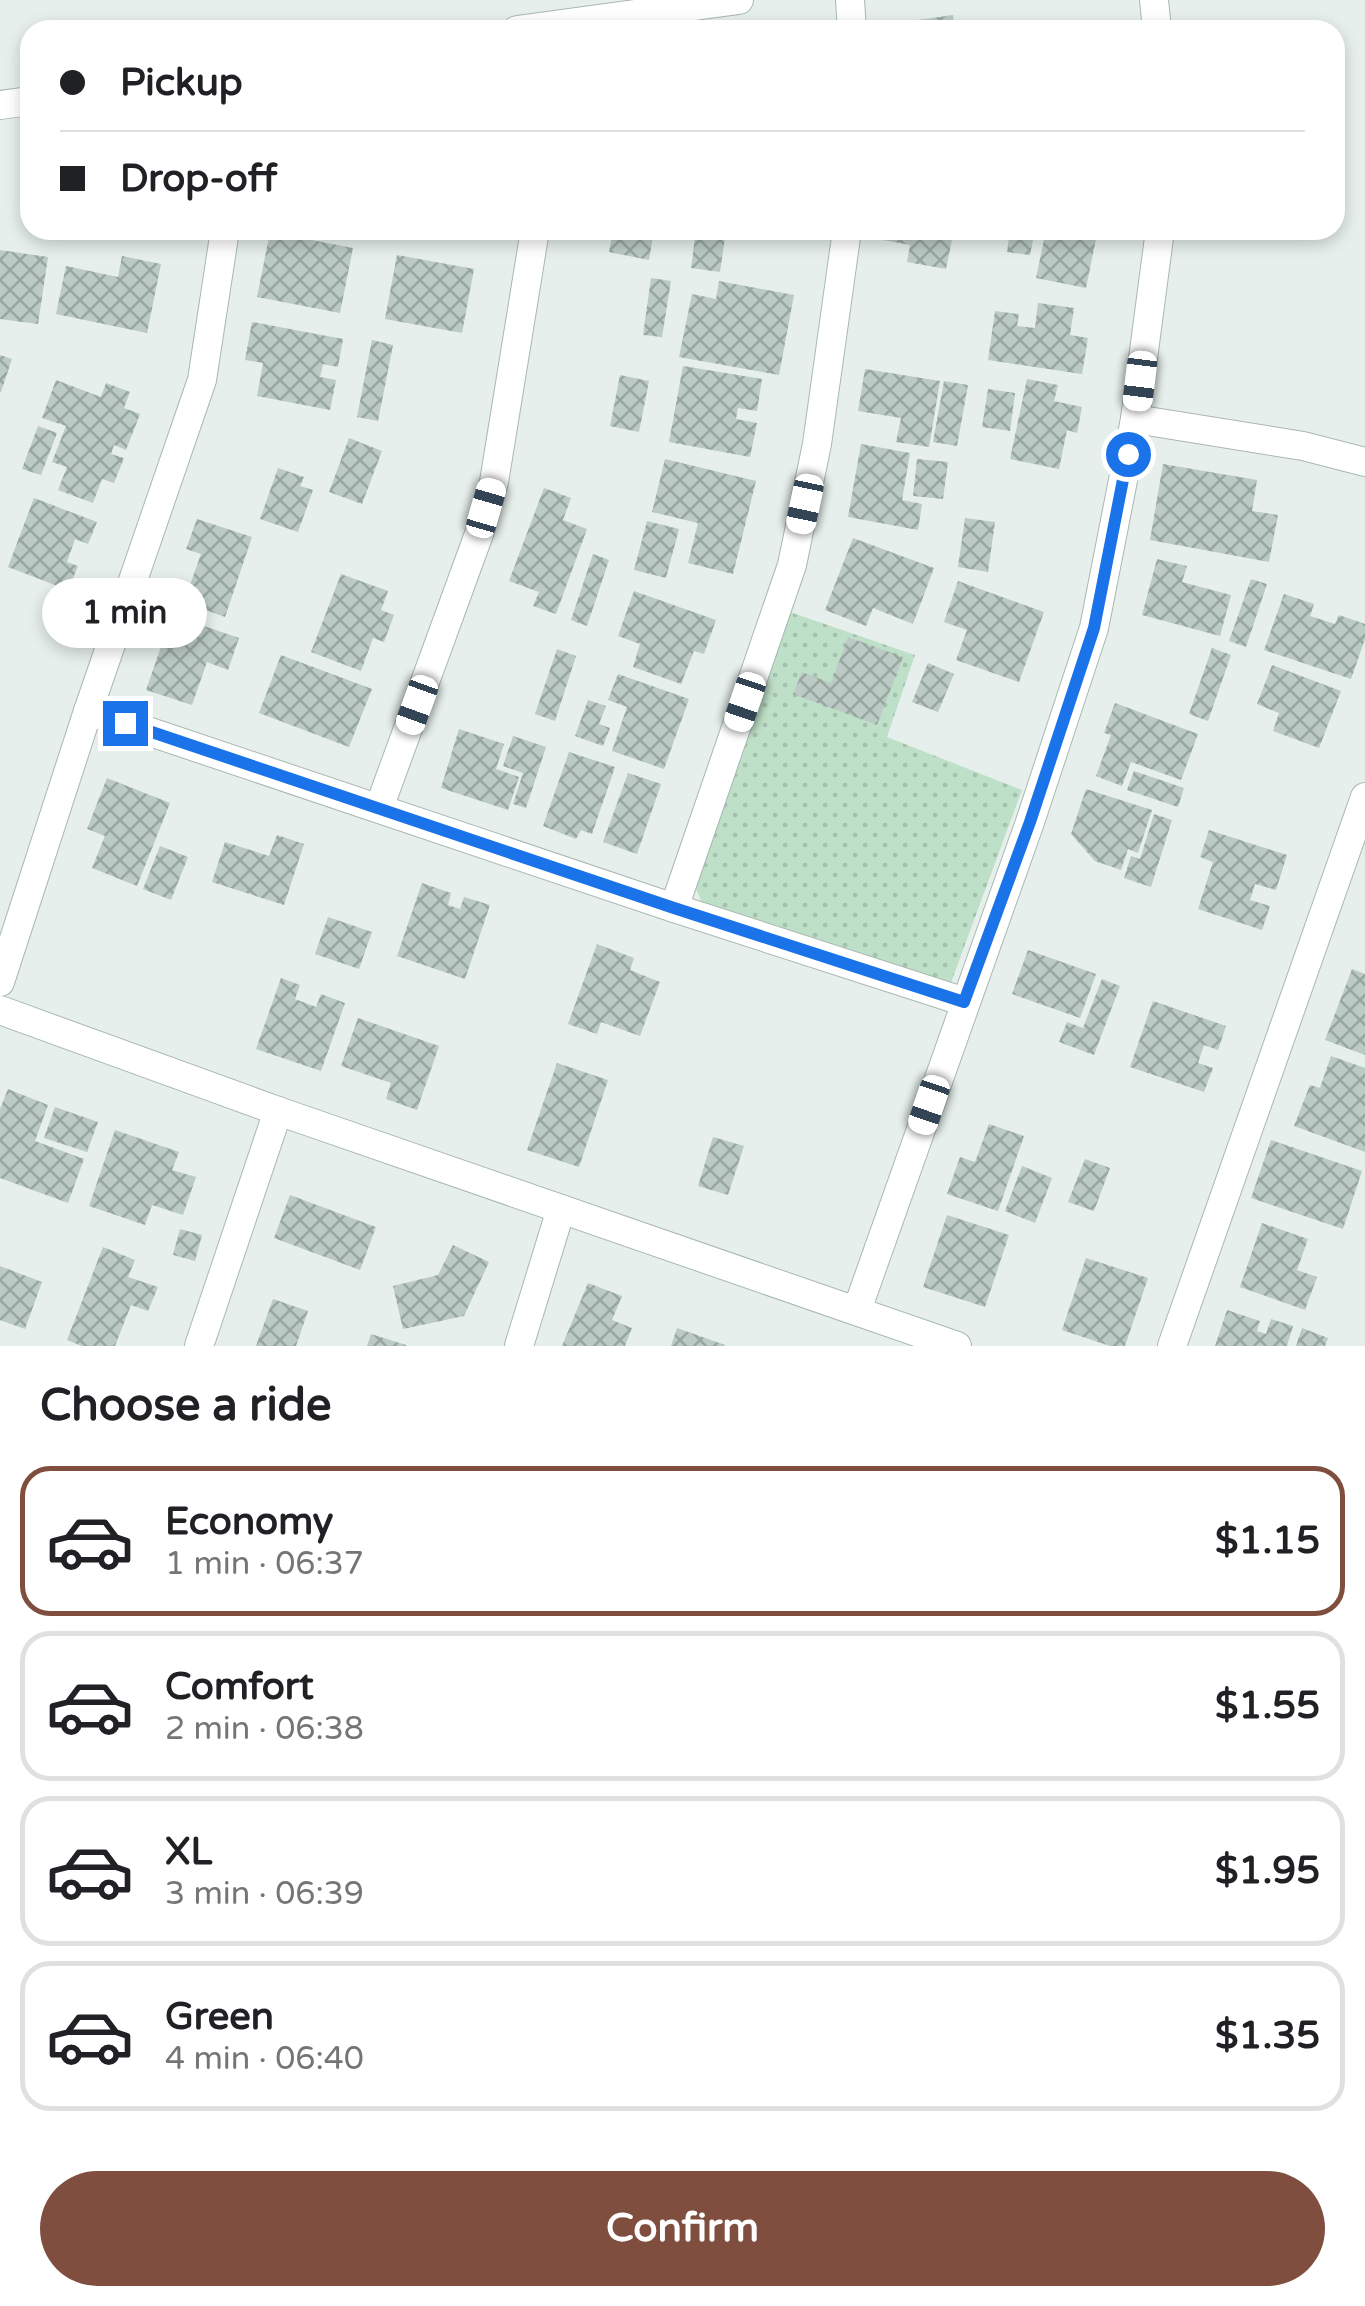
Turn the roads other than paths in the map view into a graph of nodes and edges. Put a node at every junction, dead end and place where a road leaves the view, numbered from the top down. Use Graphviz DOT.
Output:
graph roads {
  1 [pos="739,0"];
  2 [pos="603,20"];
  3 [pos="223,240"];
  4 [pos="533,240"];
  5 [pos="846,240"];
  6 [pos="1159,240"];
  7 [pos="1135,419"];
  8 [pos="1365,462"];
  9 [pos="88,710"];
  10 [pos="1365,797"];
  11 [pos="379,808"];
  12 [pos="674,908"];
  13 [pos="0,982"];
  14 [pos="964,1002"];
  15 [pos="0,1010"];
  16 [pos="278,1111"];
  17 [pos="561,1209"];
  18 [pos="857,1310"];
  19 [pos="200,1346"];
  20 [pos="519,1346"];
  21 [pos="957,1346"];
  22 [pos="1172,1346"];
  1 -- 2 [label="street"];
  3 -- 9 [label="street"];
  4 -- 11 [label="street"];
  5 -- 12 [label="street"];
  6 -- 7 [label="street"];
  7 -- 8 [label="street"];
  7 -- 14 [label="street"];
  9 -- 11 [label="street"];
  9 -- 13 [label="street"];
  10 -- 22 [label="street"];
  11 -- 12 [label="street"];
  12 -- 14 [label="street"];
  14 -- 18 [label="street"];
  15 -- 16 [label="street"];
  16 -- 17 [label="street"];
  16 -- 19 [label="street"];
  17 -- 18 [label="street"];
  17 -- 20 [label="street"];
  18 -- 21 [label="street"];
}
